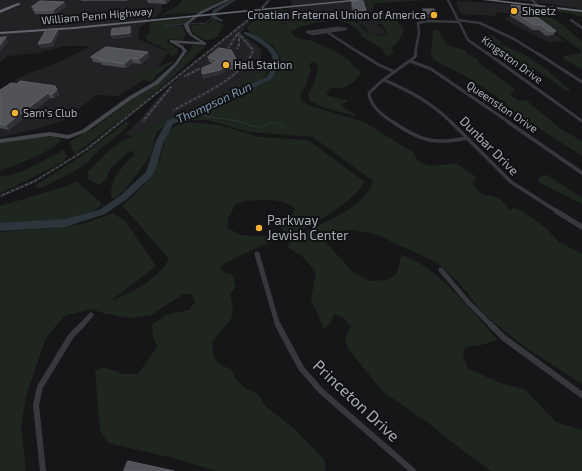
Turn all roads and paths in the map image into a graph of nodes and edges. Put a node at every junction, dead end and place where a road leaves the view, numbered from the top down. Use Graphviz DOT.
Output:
graph roads {
  1 [pos="82,0"];
  2 [pos="126,0"];
  3 [pos="228,0"];
  4 [pos="346,0"];
  5 [pos="363,0"];
  6 [pos="448,0"];
  7 [pos="485,0"];
  8 [pos="502,0"];
  9 [pos="535,3"];
  10 [pos="19,4"];
  11 [pos="303,5"];
  12 [pos="582,10"];
  13 [pos="0,12"];
  14 [pos="571,20"];
  15 [pos="458,21"];
  16 [pos="582,28"];
  17 [pos="0,32"];
  18 [pos="327,32"];
  19 [pos="410,61"];
  20 [pos="395,72"];
  21 [pos="384,80"];
  22 [pos="582,82"];
  23 [pos="582,121"];
  24 [pos="467,138"];
  25 [pos="0,141"];
  26 [pos="582,173"];
  27 [pos="582,226"];
  28 [pos="257,254"];
  29 [pos="441,270"];
  30 [pos="91,315"];
  31 [pos="582,394"];
  32 [pos="43,471"];
  33 [pos="413,471"];
  1 -- 2 [label="street"];
  3 -- 25 [label="street"];
  4 -- 11 [label="highway, William Penn Highway"];
  5 -- 11 [label="highway, William Penn Highway"];
  6 -- 15 [label="street, Kingston Drive"];
  7 -- 9 [label="highway"];
  8 -- 9 [label="highway"];
  9 -- 12 [label="highway"];
  10 -- 13 [label="highway"];
  11 -- 17 [label="highway, William Penn Highway"];
  14 -- 16 [label="street"];
  15 -- 19 [label="street"];
  15 -- 22 [label="street"];
  15 -- 23 [label="street, Kingston Drive"];
  18 -- 18 [label="street"];
  18 -- 20 [label="street"];
  19 -- 20 [label="street"];
  19 -- 26 [label="street, Queenston Drive"];
  20 -- 21 [label="street"];
  21 -- 24 [label="street, Dunbar Drive"];
  21 -- 24 [label="street"];
  24 -- 27 [label="street, Dunbar Drive"];
  28 -- 33 [label="street, Princeton Drive"];
  29 -- 31 [label="street"];
  30 -- 32 [label="street"];
}
